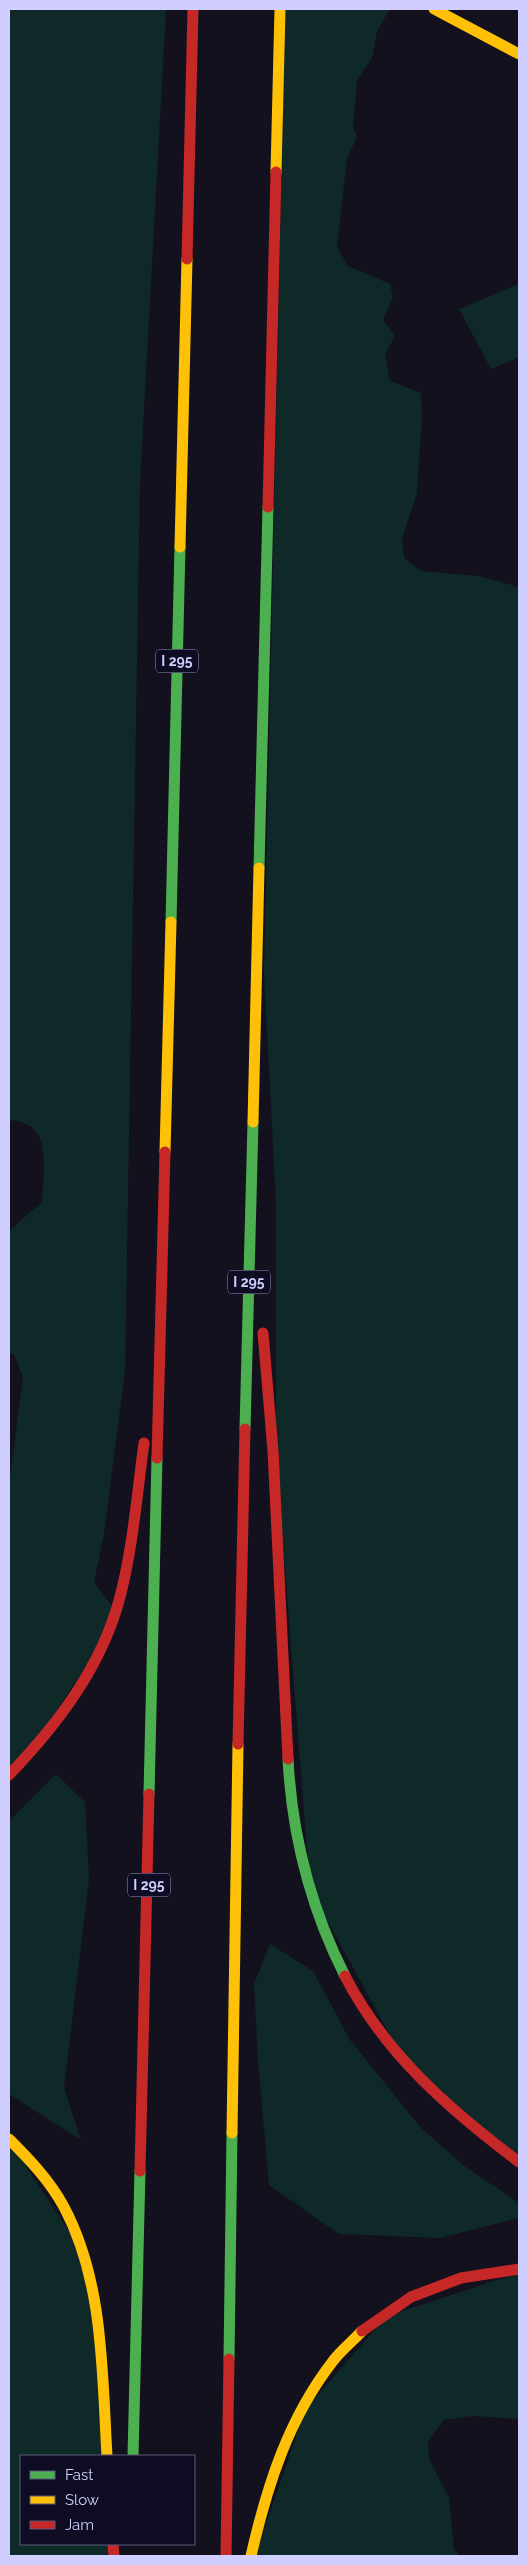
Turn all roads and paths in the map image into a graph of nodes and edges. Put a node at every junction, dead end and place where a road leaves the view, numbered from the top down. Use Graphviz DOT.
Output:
graph roads {
  1 [pos="194,9"];
  2 [pos="280,9"];
  3 [pos="434,9"];
  4 [pos="519,54"];
  5 [pos="252,1196"];
  6 [pos="261,1302"];
  7 [pos="163,1313"];
  8 [pos="262,1322"];
  9 [pos="9,1775"];
  10 [pos="9,2139"];
  11 [pos="519,2162"];
  12 [pos="519,2269"];
  13 [pos="107,2455"];
  14 [pos="133,2455"];
  15 [pos="226,2556"];
  16 [pos="251,2556"];
  1 -- 7 [label="main road, I 295"];
  2 -- 5 [label="main road, I 295"];
  3 -- 4 [label="main road"];
  5 -- 6 [label="main road"];
  5 -- 15 [label="main road, I 295"];
  7 -- 9 [label="main road"];
  7 -- 14 [label="main road, I 295"];
  8 -- 11 [label="main road"];
  10 -- 13 [label="main road"];
  12 -- 16 [label="main road"];
}
